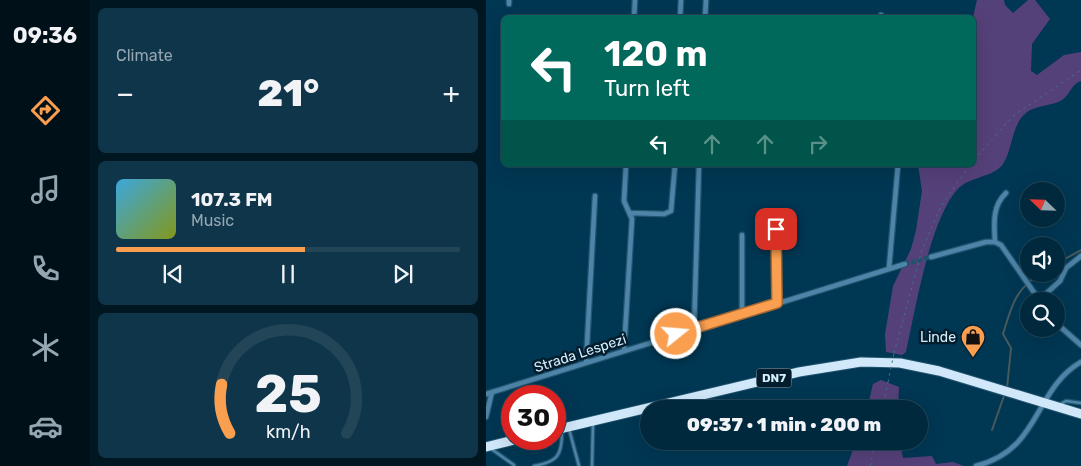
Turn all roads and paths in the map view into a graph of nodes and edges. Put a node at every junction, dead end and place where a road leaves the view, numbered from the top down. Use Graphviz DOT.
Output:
graph roads {
  1 [pos="635,0"];
  2 [pos="680,0"];
  3 [pos="706,0"];
  4 [pos="634,15"];
  5 [pos="680,15"];
  6 [pos="705,15"];
  7 [pos="1081,70"];
  8 [pos="976,158"];
  9 [pos="626,167"];
  10 [pos="675,167"];
  11 [pos="699,167"];
  12 [pos="898,167"];
  13 [pos="969,167"];
  14 [pos="1006,193"];
  15 [pos="595,196"];
  16 [pos="631,212"];
  17 [pos="776,229"];
  18 [pos="742,235"];
  19 [pos="995,242"];
  20 [pos="1081,256"];
  21 [pos="931,257"];
  22 [pos="905,264"];
  23 [pos="889,268"];
  24 [pos="1033,292"];
  25 [pos="1048,292"];
  26 [pos="777,303"];
  27 [pos="742,314"];
  28 [pos="694,328"];
  29 [pos="1065,331"];
  30 [pos="1081,345"];
  31 [pos="624,350"];
  32 [pos="1081,362"];
  33 [pos="586,363"];
  34 [pos="492,392"];
  35 [pos="486,394"];
  36 [pos="884,400"];
  37 [pos="1045,403"];
  38 [pos="1081,403"];
  39 [pos="1058,407"];
  40 [pos="1081,414"];
  41 [pos="486,416"];
  42 [pos="593,420"];
  43 [pos="566,427"];
  44 [pos="566,439"];
  45 [pos="501,443"];
  46 [pos="487,447"];
  47 [pos="559,450"];
  48 [pos="874,450"];
  49 [pos="514,465"];
  50 [pos="534,466"];
  51 [pos="579,466"];
  52 [pos="592,466"];
  53 [pos="870,466"];
  54 [pos="976,466"];
  1 -- 4 [label="street"];
  2 -- 5 [label="street"];
  3 -- 6 [label="street"];
  7 -- 8 [label="path"];
  9 -- 16 [label="street"];
  10 -- 16 [label="street"];
  11 -- 28 [label="street"];
  12 -- 23 [label="street"];
  13 -- 36 [label="path, bridge"];
  14 -- 19 [label="street"];
  15 -- 33 [label="street"];
  16 -- 31 [label="street"];
  17 -- 26 [label="lane"];
  18 -- 27 [label="street"];
  19 -- 21 [label="street"];
  19 -- 24 [label="street"];
  20 -- 25 [label="street"];
  22 -- 23 [label="street, Strada Lespezi"];
  23 -- 26 [label="street, Strada Lespezi"];
  26 -- 27 [label="street, Strada Lespezi"];
  27 -- 28 [label="street, Strada Lespezi"];
  28 -- 31 [label="street, Strada Lespezi"];
  29 -- 30 [label="street"];
  31 -- 33 [label="street, Strada Lespezi"];
  32 -- 37 [label="street"];
  33 -- 34 [label="street, Strada Lespezi"];
  34 -- 35 [label="street, Strada Lespezi"];
  34 -- 41 [label="street"];
  37 -- 39 [label="highway, DN7"];
  37 -- 42 [label="highway, DN7"];
  37 -- 54 [label="street"];
  38 -- 39 [label="lane"];
  39 -- 40 [label="highway, DN7"];
  42 -- 43 [label="highway, DN7"];
  42 -- 52 [label="lane"];
  44 -- 51 [label="lane"];
  45 -- 46 [label="highway"];
  46 -- 49 [label="lane"];
  47 -- 50 [label="lane"];
  48 -- 53 [label="path"];
}
